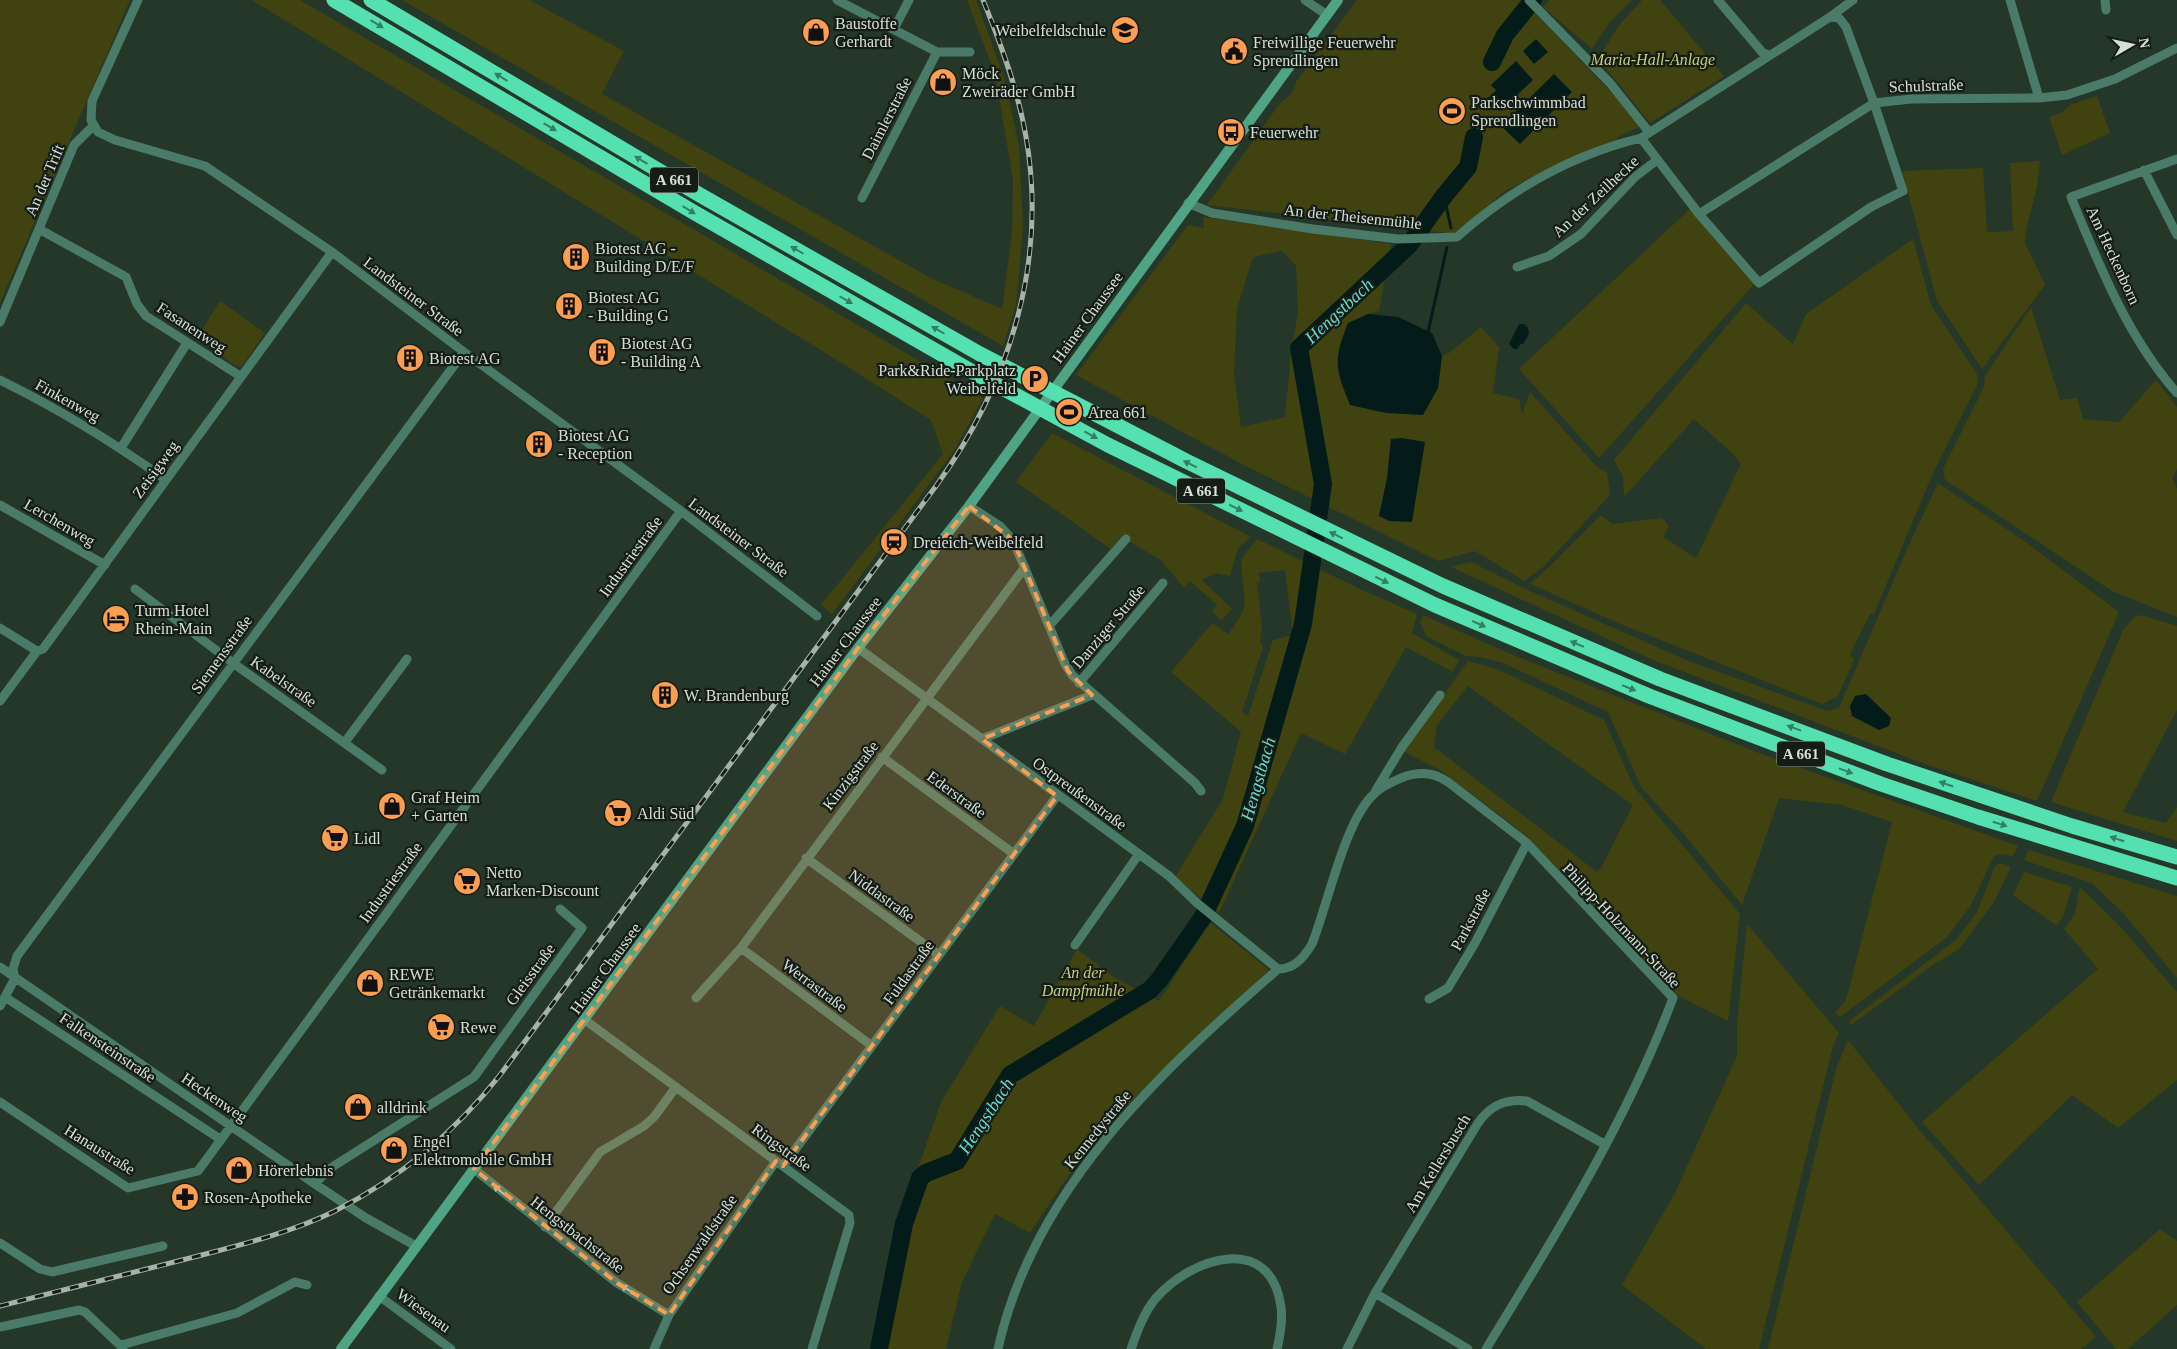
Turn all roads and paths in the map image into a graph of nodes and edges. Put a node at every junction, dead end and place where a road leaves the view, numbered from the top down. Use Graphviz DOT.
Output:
graph roads {
  1 [pos="138,0"];
  2 [pos="334,0"];
  3 [pos="371,0"];
  4 [pos="837,0"];
  5 [pos="909,0"];
  6 [pos="1305,0"];
  7 [pos="1338,0"];
  8 [pos="1529,0"];
  9 [pos="1718,0"];
  10 [pos="1853,0"];
  11 [pos="2010,0"];
  12 [pos="2105,0"];
  13 [pos="2106,10"];
  14 [pos="1327,15"];
  15 [pos="1830,17"];
  16 [pos="894,29"];
  17 [pos="2177,48"];
  18 [pos="937,52"];
  19 [pos="970,52"];
  20 [pos="1768,55"];
  21 [pos="2039,98"];
  22 [pos="1874,103"];
  23 [pos="94,126"];
  24 [pos="1649,132"];
  25 [pos="1640,138"];
  26 [pos="2177,159"];
  27 [pos="1657,160"];
  28 [pos="2144,170"];
  29 [pos="862,198"];
  30 [pos="1188,203"];
  31 [pos="1699,214"];
  32 [pos="39,229"];
  33 [pos="2177,235"];
  34 [pos="332,252"];
  35 [pos="1517,267"];
  36 [pos="0,322"];
  37 [pos="187,343"];
  38 [pos="464,352"];
  39 [pos="240,376"];
  40 [pos="0,380"];
  41 [pos="2177,393"];
  42 [pos="121,448"];
  43 [pos="166,480"];
  44 [pos="0,505"];
  45 [pos="969,506"];
  46 [pos="681,511"];
  47 [pos="1126,539"];
  48 [pos="105,565"];
  49 [pos="1025,567"];
  50 [pos="1163,583"];
  51 [pos="135,589"];
  52 [pos="817,616"];
  53 [pos="1049,626"];
  54 [pos="0,628"];
  55 [pos="858,648"];
  56 [pos="37,651"];
  57 [pos="407,659"];
  58 [pos="233,663"];
  59 [pos="1080,683"];
  60 [pos="1092,695"];
  61 [pos="1440,695"];
  62 [pos="926,699"];
  63 [pos="0,701"];
  64 [pos="982,739"];
  65 [pos="345,742"];
  66 [pos="882,757"];
  67 [pos="382,770"];
  68 [pos="1201,791"];
  69 [pos="1374,793"];
  70 [pos="1057,796"];
  71 [pos="1527,844"];
  72 [pos="1014,854"];
  73 [pos="1139,854"];
  74 [pos="2177,857"];
  75 [pos="806,858"];
  76 [pos="2177,878"];
  77 [pos="560,908"];
  78 [pos="1075,945"];
  79 [pos="741,948"];
  80 [pos="939,955"];
  81 [pos="0,967"];
  82 [pos="1278,969"];
  83 [pos="15,978"];
  84 [pos="5,996"];
  85 [pos="696,998"];
  86 [pos="1429,999"];
  87 [pos="0,1006"];
  88 [pos="585,1020"];
  89 [pos="872,1046"];
  90 [pos="676,1087"];
  91 [pos="0,1102"];
  92 [pos="230,1126"];
  93 [pos="220,1139"];
  94 [pos="1606,1144"];
  95 [pos="780,1163"];
  96 [pos="474,1169"];
  97 [pos="314,1184"];
  98 [pos="544,1227"];
  99 [pos="0,1243"];
  100 [pos="163,1246"];
  101 [pos="416,1246"];
  102 [pos="307,1285"];
  103 [pos="1375,1293"];
  104 [pos="379,1296"];
  105 [pos="669,1315"];
  106 [pos="0,1327"];
  107 [pos="122,1347"];
  108 [pos="341,1349"];
  109 [pos="451,1349"];
  110 [pos="654,1349"];
  111 [pos="812,1349"];
  112 [pos="998,1349"];
  113 [pos="1131,1349"];
  114 [pos="1277,1349"];
  115 [pos="1347,1349"];
  116 [pos="1468,1349"];
  117 [pos="1486,1349"];
  1 -- 23 [label="street"];
  2 -- 76 [label="highway, A 661, one-way"];
  74 -- 3 [label="highway, A 661, one-way"];
  4 -- 16 [label="street"];
  5 -- 16 [label="street"];
  6 -- 14 [label="street"];
  7 -- 14 [label="street, Hainer Chaussee"];
  8 -- 24 [label="street"];
  9 -- 20 [label="street"];
  10 -- 15 [label="street, An der Theisenmühle"];
  11 -- 21 [label="street"];
  12 -- 13 [label="street"];
  14 -- 30 [label="street, Hainer Chaussee"];
  15 -- 20 [label="street, An der Theisenmühle"];
  15 -- 22 [label="street"];
  16 -- 18 [label="street"];
  17 -- 21 [label="street, Schulstraße"];
  18 -- 19 [label="street"];
  18 -- 29 [label="street, Daimlerstraße"];
  20 -- 24 [label="street, An der Theisenmühle"];
  21 -- 22 [label="street, Schulstraße"];
  22 -- 31 [label="street, Schulstraße"];
  22 -- 31 [label="street, An der Zeilhecke"];
  23 -- 32 [label="street, An der Trift"];
  23 -- 34 [label="street, Landsteiner Straße"];
  24 -- 25 [label="street, An der Theisenmühle"];
  25 -- 27 [label="street"];
  25 -- 30 [label="street, An der Theisenmühle"];
  26 -- 28 [label="street, Am Heckenborn"];
  27 -- 31 [label="street, An der Zeilhecke"];
  27 -- 35 [label="street, An der Zeilhecke"];
  28 -- 33 [label="street"];
  28 -- 41 [label="street, Am Heckenborn"];
  30 -- 45 [label="street, Hainer Chaussee"];
  32 -- 36 [label="street, An der Trift"];
  32 -- 37 [label="street, Fasanenweg"];
  34 -- 38 [label="street, Landsteiner Straße"];
  34 -- 39 [label="street, Zeisigweg"];
  37 -- 39 [label="street, Fasanenweg"];
  37 -- 42 [label="street"];
  38 -- 46 [label="street, Landsteiner Straße"];
  38 -- 58 [label="street, Siemensstraße"];
  39 -- 43 [label="street, Zeisigweg"];
  40 -- 42 [label="street, Finkenweg"];
  42 -- 43 [label="street, Finkenweg"];
  43 -- 48 [label="street, Zeisigweg"];
  44 -- 48 [label="street, Lerchenweg"];
  45 -- 49 [label="street, Danziger Straße"];
  45 -- 55 [label="street, Hainer Chaussee"];
  46 -- 52 [label="street, Landsteiner Straße"];
  46 -- 92 [label="street, Industriestraße"];
  47 -- 53 [label="street"];
  48 -- 56 [label="street, Zeisigweg"];
  49 -- 53 [label="street, Danziger Straße"];
  49 -- 62 [label="street, Kinzigstraße"];
  50 -- 59 [label="street, Danziger Straße"];
  51 -- 58 [label="street, Kabelstraße"];
  53 -- 59 [label="street, Danziger Straße"];
  54 -- 56 [label="street"];
  55 -- 62 [label="street, Ostpreußenstraße"];
  55 -- 88 [label="street, Hainer Chaussee"];
  56 -- 63 [label="street, Zeisigweg"];
  57 -- 65 [label="street"];
  58 -- 65 [label="street, Kabelstraße"];
  58 -- 83 [label="street, Siemensstraße"];
  59 -- 60 [label="street"];
  60 -- 64 [label="street"];
  60 -- 68 [label="street"];
  61 -- 69 [label="street, Philipp-Holzmann-Straße"];
  62 -- 64 [label="street, Ostpreußenstraße"];
  62 -- 66 [label="street, Kinzigstraße"];
  64 -- 70 [label="street, Ostpreußenstraße"];
  65 -- 67 [label="street, Kabelstraße"];
  66 -- 72 [label="street, Ederstraße"];
  66 -- 75 [label="street, Kinzigstraße"];
  69 -- 71 [label="street, Philipp-Holzmann-Straße"];
  69 -- 82 [label="street, Philipp-Holzmann-Straße"];
  70 -- 72 [label="street, Fuldastraße"];
  70 -- 73 [label="street, Ostpreußenstraße"];
  71 -- 86 [label="street, Parkstraße"];
  71 -- 94 [label="street, Philipp-Holzmann-Straße"];
  72 -- 80 [label="street, Fuldastraße"];
  73 -- 78 [label="street"];
  73 -- 82 [label="street, Ostpreußenstraße"];
  75 -- 79 [label="street, Kinzigstraße"];
  75 -- 80 [label="street, Niddastraße"];
  77 -- 97 [label="street, Gleisstraße"];
  79 -- 85 [label="street, Kinzigstraße"];
  79 -- 89 [label="street, Werrastraße"];
  80 -- 89 [label="street, Fuldastraße"];
  81 -- 83 [label="street, Heckenweg"];
  82 -- 112 [label="street, Kennedystraße"];
  83 -- 84 [label="street"];
  83 -- 92 [label="street, Heckenweg"];
  84 -- 87 [label="street"];
  84 -- 93 [label="street, Falkensteinstraße"];
  88 -- 90 [label="street, Ringstraße"];
  88 -- 96 [label="street, Hainer Chaussee"];
  89 -- 95 [label="street, Fuldastraße"];
  90 -- 95 [label="street, Ringstraße"];
  90 -- 98 [label="street"];
  91 -- 93 [label="street, Hanaustraße"];
  92 -- 93 [label="street, Hanaustraße"];
  92 -- 97 [label="street, Heckenweg"];
  94 -- 103 [label="street, Am Kellersbusch"];
  94 -- 117 [label="street, Philipp-Holzmann-Straße"];
  95 -- 105 [label="street, Ochsenwaldstraße"];
  95 -- 111 [label="street, Ringstraße"];
  98 -- 96 [label="street, Hengstbachstraße, one-way"];
  96 -- 101 [label="street, Hainer Chaussee"];
  97 -- 101 [label="street, Heckenweg"];
  105 -- 98 [label="street, Hengstbachstraße, one-way"];
  99 -- 100 [label="street"];
  101 -- 104 [label="street, Hainer Chaussee"];
  102 -- 107 [label="street"];
  103 -- 115 [label="street, Am Kellersbusch"];
  103 -- 116 [label="street"];
  104 -- 108 [label="street, Hainer Chaussee"];
  104 -- 109 [label="street, Wiesenau"];
  105 -- 110 [label="street, Ochsenwaldstraße"];
  106 -- 107 [label="street"];
  113 -- 114 [label="street"];
}
